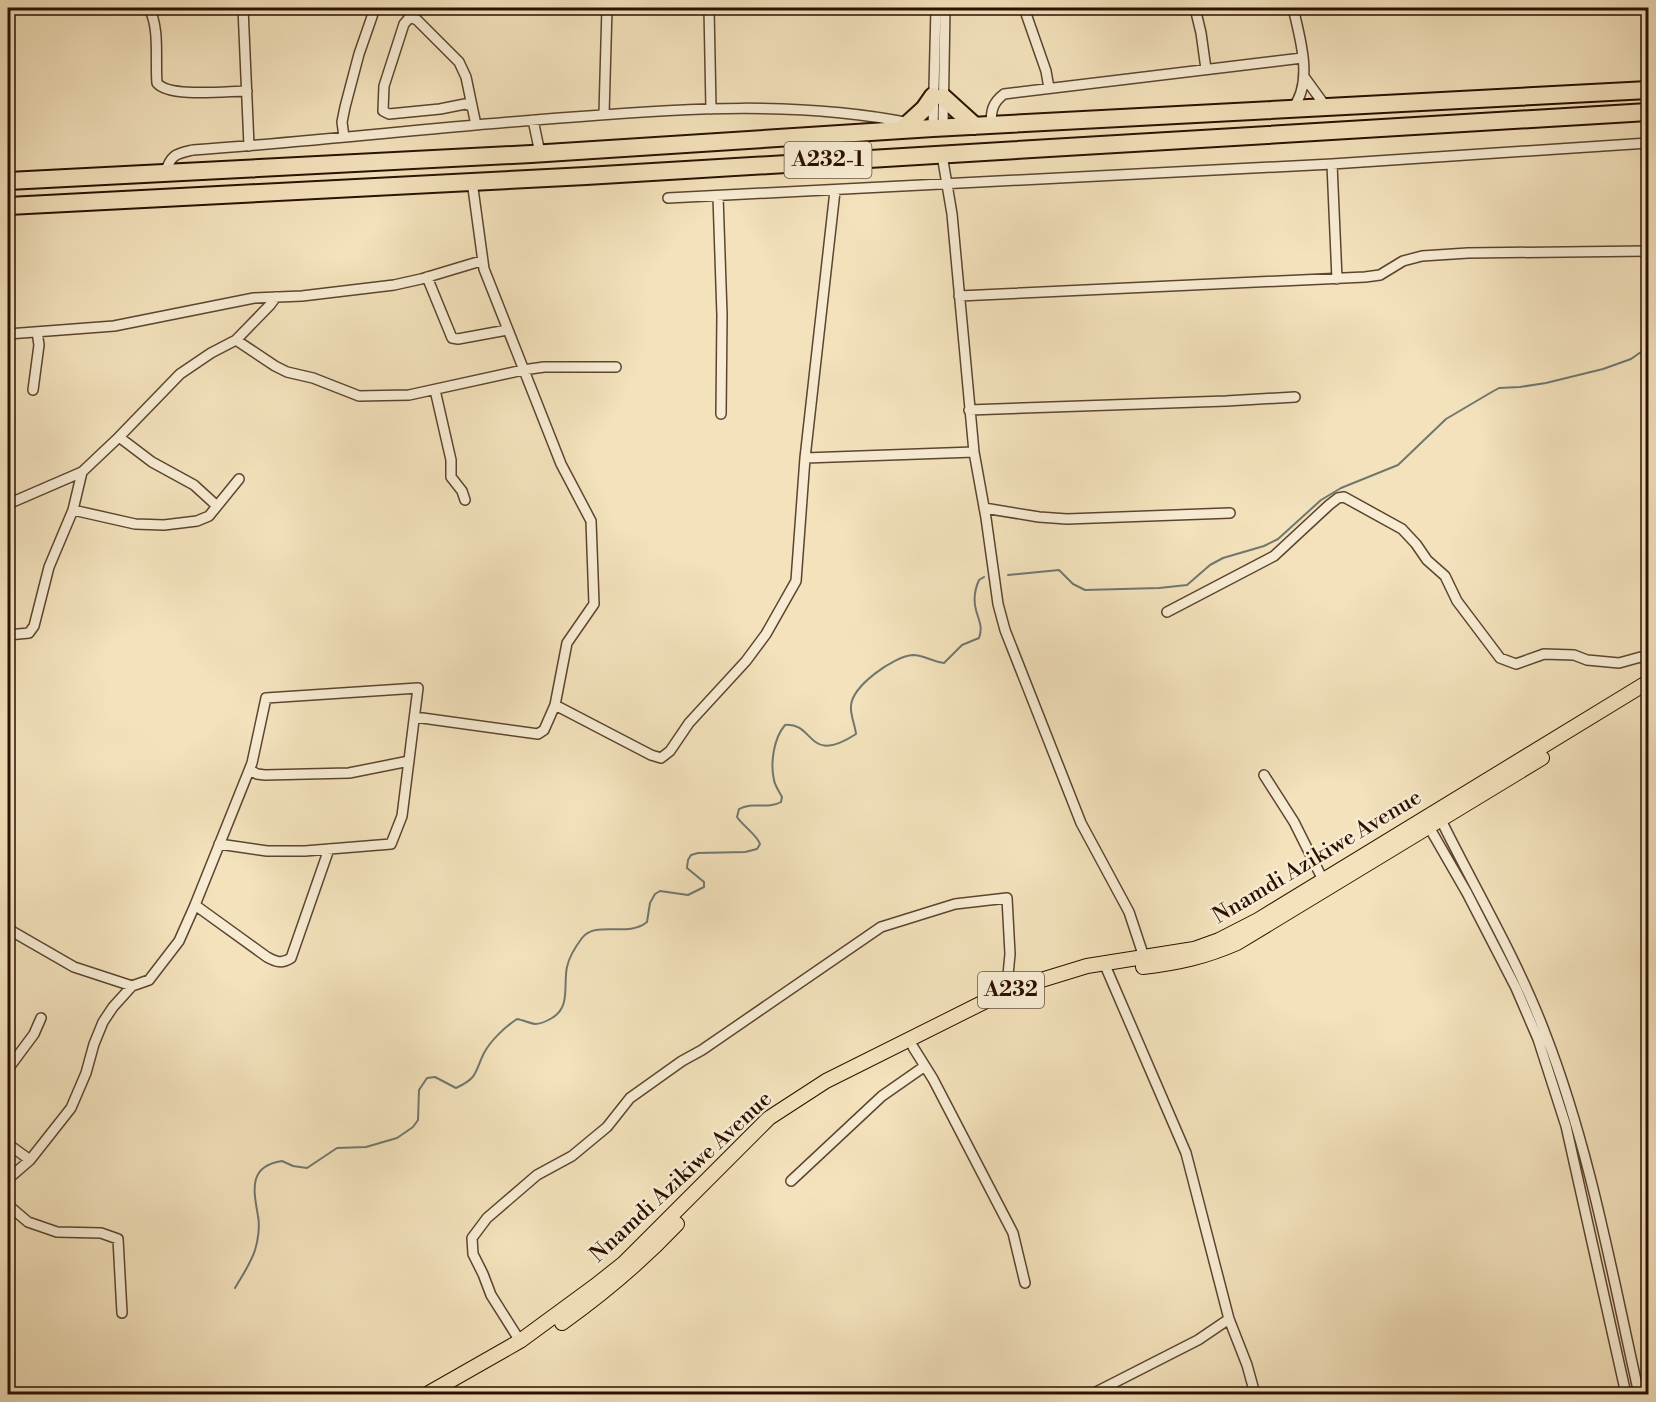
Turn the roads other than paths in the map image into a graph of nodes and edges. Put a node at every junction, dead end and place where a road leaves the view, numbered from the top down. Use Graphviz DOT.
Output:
graph roads {
  1 [pos="149,8"];
  2 [pos="243,8"];
  3 [pos="375,8"];
  4 [pos="607,8"];
  5 [pos="709,8"];
  6 [pos="936,8"];
  7 [pos="945,8"];
  8 [pos="1024,8"];
  9 [pos="1195,8"];
  10 [pos="1293,8"];
  11 [pos="409,12"];
  12 [pos="1302,58"];
  13 [pos="1206,69"];
  14 [pos="1305,78"];
  15 [pos="1049,88"];
  16 [pos="1648,90"];
  17 [pos="247,91"];
  18 [pos="938,97"];
  19 [pos="471,106"];
  20 [pos="1326,107"];
  21 [pos="711,109"];
  22 [pos="1292,109"];
  23 [pos="1648,112"];
  24 [pos="604,114"];
  25 [pos="533,120"];
  26 [pos="476,125"];
  27 [pos="905,126"];
  28 [pos="983,126"];
  29 [pos="938,128"];
  30 [pos="344,137"];
  31 [pos="1648,143"];
  32 [pos="249,146"];
  33 [pos="540,153"];
  34 [pos="942,155"];
  35 [pos="1332,164"];
  36 [pos="165,173"];
  37 [pos="8,181"];
  38 [pos="472,181"];
  39 [pos="947,185"];
  40 [pos="834,191"];
  41 [pos="718,196"];
  42 [pos="668,198"];
  43 [pos="8,206"];
  44 [pos="1648,251"];
  45 [pos="482,261"];
  46 [pos="427,277"];
  47 [pos="1337,279"];
  48 [pos="959,296"];
  49 [pos="276,297"];
  50 [pos="507,330"];
  51 [pos="37,332"];
  52 [pos="8,334"];
  53 [pos="236,340"];
  54 [pos="616,367"];
  55 [pos="523,370"];
  56 [pos="33,390"];
  57 [pos="435,390"];
  58 [pos="1295,397"];
  59 [pos="969,410"];
  60 [pos="722,414"];
  61 [pos="119,437"];
  62 [pos="974,452"];
  63 [pos="805,458"];
  64 [pos="82,472"];
  65 [pos="239,479"];
  66 [pos="465,500"];
  67 [pos="8,504"];
  68 [pos="217,506"];
  69 [pos="984,508"];
  70 [pos="73,510"];
  71 [pos="1230,513"];
  72 [pos="1167,612"];
  73 [pos="8,635"];
  74 [pos="1648,655"];
  75 [pos="1648,682"];
  76 [pos="1648,692"];
  77 [pos="555,705"];
  78 [pos="415,717"];
  79 [pos="410,761"];
  80 [pos="250,770"];
  81 [pos="1264,775"];
  82 [pos="1435,824"];
  83 [pos="219,844"];
  84 [pos="329,849"];
  85 [pos="1323,880"];
  86 [pos="195,905"];
  87 [pos="8,929"];
  88 [pos="1144,957"];
  89 [pos="1105,967"];
  90 [pos="132,986"];
  91 [pos="1000,994"];
  92 [pos="41,1018"];
  93 [pos="913,1047"];
  94 [pos="925,1066"];
  95 [pos="8,1069"];
  96 [pos="8,1144"];
  97 [pos="30,1161"];
  98 [pos="8,1179"];
  99 [pos="791,1181"];
  100 [pos="8,1205"];
  101 [pos="1025,1283"];
  102 [pos="122,1313"];
  103 [pos="1229,1319"];
  104 [pos="520,1341"];
  105 [pos="1094,1393"];
  106 [pos="427,1395"];
  107 [pos="446,1395"];
  108 [pos="1255,1395"];
  109 [pos="1626,1395"];
  110 [pos="1639,1395"];
  1 -- 17 [label="street"];
  2 -- 17 [label="street"];
  3 -- 30 [label="street"];
  4 -- 24 [label="street"];
  5 -- 21 [label="street"];
  6 -- 18 [label="street"];
  7 -- 18 [label="street"];
  8 -- 15 [label="street"];
  9 -- 13 [label="street"];
  10 -- 12 [label="street"];
  11 -- 19 [label="street"];
  11 -- 19 [label="street"];
  12 -- 13 [label="street"];
  12 -- 14 [label="street"];
  13 -- 15 [label="street"];
  14 -- 20 [label="street"];
  14 -- 22 [label="street"];
  15 -- 28 [label="street"];
  16 -- 20 [label="highway, A232-1"];
  17 -- 32 [label="street"];
  18 -- 27 [label="highway"];
  18 -- 28 [label="highway"];
  18 -- 29 [label="street"];
  19 -- 26 [label="street"];
  20 -- 22 [label="highway, A232-1"];
  21 -- 24 [label="street"];
  21 -- 27 [label="street"];
  22 -- 28 [label="highway, A232-1"];
  23 -- 34 [label="highway, A232-1"];
  24 -- 25 [label="street"];
  25 -- 26 [label="street"];
  25 -- 33 [label="street"];
  26 -- 30 [label="street"];
  27 -- 29 [label="highway, A232-1"];
  27 -- 33 [label="highway, A232-1"];
  28 -- 29 [label="highway, A232-1"];
  30 -- 32 [label="street"];
  31 -- 35 [label="street"];
  32 -- 36 [label="street"];
  33 -- 36 [label="highway, A232-1"];
  34 -- 38 [label="highway, A232-1"];
  34 -- 39 [label="street"];
  35 -- 39 [label="street"];
  35 -- 47 [label="street"];
  36 -- 37 [label="highway, A232-1"];
  38 -- 43 [label="highway, A232-1"];
  38 -- 45 [label="street"];
  39 -- 40 [label="street"];
  39 -- 48 [label="street"];
  40 -- 41 [label="street"];
  40 -- 63 [label="street"];
  41 -- 42 [label="street"];
  41 -- 60 [label="street"];
  44 -- 47 [label="street"];
  45 -- 46 [label="street"];
  45 -- 50 [label="street"];
  46 -- 49 [label="street"];
  46 -- 50 [label="street"];
  47 -- 48 [label="street"];
  48 -- 59 [label="street"];
  49 -- 51 [label="street"];
  49 -- 53 [label="street"];
  50 -- 55 [label="street"];
  51 -- 52 [label="street"];
  51 -- 56 [label="street"];
  53 -- 57 [label="street"];
  53 -- 61 [label="street"];
  54 -- 55 [label="street"];
  55 -- 57 [label="street"];
  55 -- 77 [label="street"];
  57 -- 66 [label="street"];
  58 -- 59 [label="street"];
  59 -- 62 [label="street"];
  61 -- 64 [label="street"];
  61 -- 68 [label="street"];
  62 -- 63 [label="street"];
  62 -- 69 [label="street"];
  63 -- 77 [label="street"];
  64 -- 67 [label="street"];
  64 -- 70 [label="street"];
  65 -- 68 [label="street"];
  68 -- 70 [label="street"];
  69 -- 71 [label="street"];
  69 -- 88 [label="street"];
  70 -- 73 [label="street"];
  72 -- 74 [label="street"];
  75 -- 85 [label="main road, Nnamdi Azikiwe Avenue / A232"];
  76 -- 82 [label="main road, Nnamdi Azikiwe Avenue / A232"];
  77 -- 78 [label="street"];
  78 -- 79 [label="street"];
  78 -- 80 [label="street"];
  79 -- 80 [label="street"];
  79 -- 84 [label="street"];
  80 -- 83 [label="street"];
  81 -- 85 [label="street"];
  82 -- 89 [label="main road, Nnamdi Azikiwe Avenue / A232"];
  82 -- 109 [label="street"];
  82 -- 110 [label="street"];
  83 -- 84 [label="street"];
  83 -- 86 [label="street"];
  84 -- 86 [label="street"];
  85 -- 88 [label="main road, Nnamdi Azikiwe Avenue / A232"];
  86 -- 90 [label="street"];
  87 -- 90 [label="street"];
  88 -- 89 [label="main road, Nnamdi Azikiwe Avenue / A232"];
  89 -- 91 [label="main road, Nnamdi Azikiwe Avenue / A232"];
  89 -- 93 [label="main road, Nnamdi Azikiwe Avenue / A232"];
  89 -- 103 [label="street"];
  90 -- 97 [label="street"];
  91 -- 104 [label="main road, Nnamdi Azikiwe Avenue / A232"];
  91 -- 104 [label="street"];
  92 -- 95 [label="street"];
  93 -- 94 [label="street"];
  93 -- 107 [label="main road, Nnamdi Azikiwe Avenue / A232"];
  94 -- 99 [label="street"];
  94 -- 101 [label="street"];
  96 -- 97 [label="street"];
  97 -- 98 [label="street"];
  100 -- 102 [label="street"];
  103 -- 105 [label="street"];
  103 -- 108 [label="street"];
  104 -- 106 [label="main road, Nnamdi Azikiwe Avenue / A232"];
}
